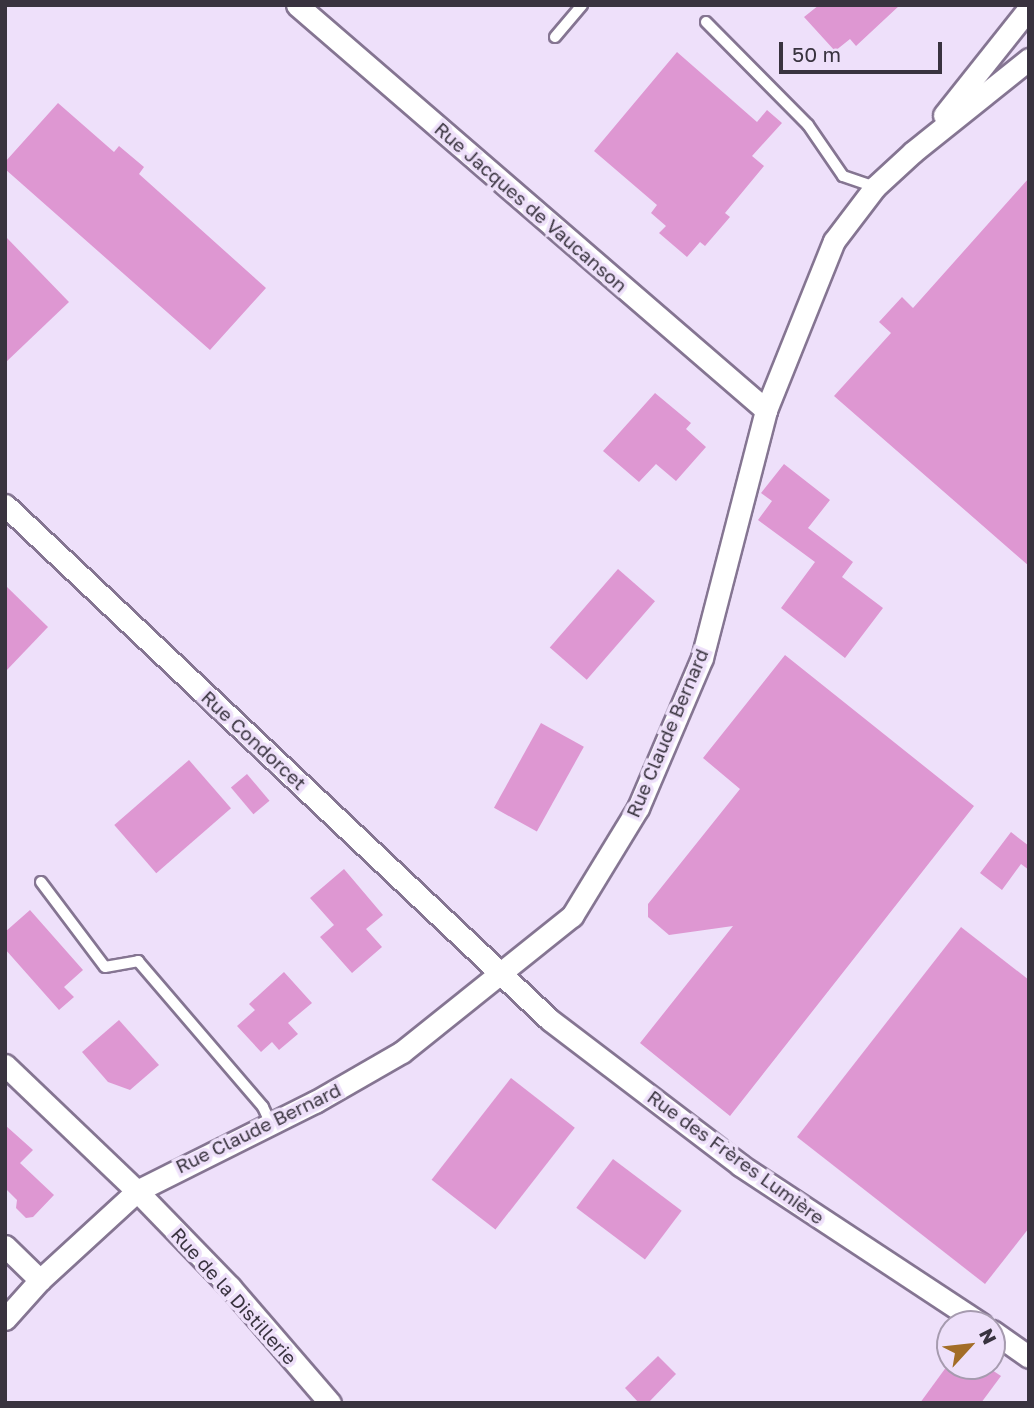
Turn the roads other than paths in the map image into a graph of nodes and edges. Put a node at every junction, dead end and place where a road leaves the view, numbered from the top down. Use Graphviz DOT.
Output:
graph roads {
  1 [pos="297,5"];
  2 [pos="582,5"];
  3 [pos="1029,8"];
  4 [pos="706,22"];
  5 [pos="555,37"];
  6 [pos="1029,59"];
  7 [pos="913,152"];
  8 [pos="876,187"];
  9 [pos="766,410"];
  10 [pos="5,505"];
  11 [pos="41,882"];
  12 [pos="502,975"];
  13 [pos="5,1065"];
  14 [pos="270,1122"];
  15 [pos="137,1191"];
  16 [pos="5,1246"];
  17 [pos="40,1280"];
  18 [pos="960,1310"];
  19 [pos="5,1320"];
  20 [pos="1006,1341"];
  21 [pos="1029,1357"];
  22 [pos="330,1403"];
  1 -- 9 [label="street, Rue Jacques de Vaucanson"];
  2 -- 5 [label="lane"];
  3 -- 7 [label="street"];
  4 -- 8 [label="lane"];
  6 -- 7 [label="street"];
  7 -- 8 [label="street, Rue Claude Bernard"];
  8 -- 9 [label="street, Rue Claude Bernard"];
  9 -- 12 [label="street, Rue Claude Bernard"];
  10 -- 12 [label="street, Rue Condorcet"];
  11 -- 14 [label="lane"];
  12 -- 14 [label="street, Rue Claude Bernard"];
  12 -- 18 [label="street, Rue des Frères Lumière"];
  13 -- 15 [label="street, Rue de la Distillerie"];
  14 -- 15 [label="street, Rue Claude Bernard"];
  15 -- 17 [label="street, Rue Claude Bernard"];
  15 -- 22 [label="street, Rue de la Distillerie"];
  16 -- 17 [label="street"];
  17 -- 19 [label="street, Rue Claude Bernard"];
  20 -- 21 [label="street"];
}
